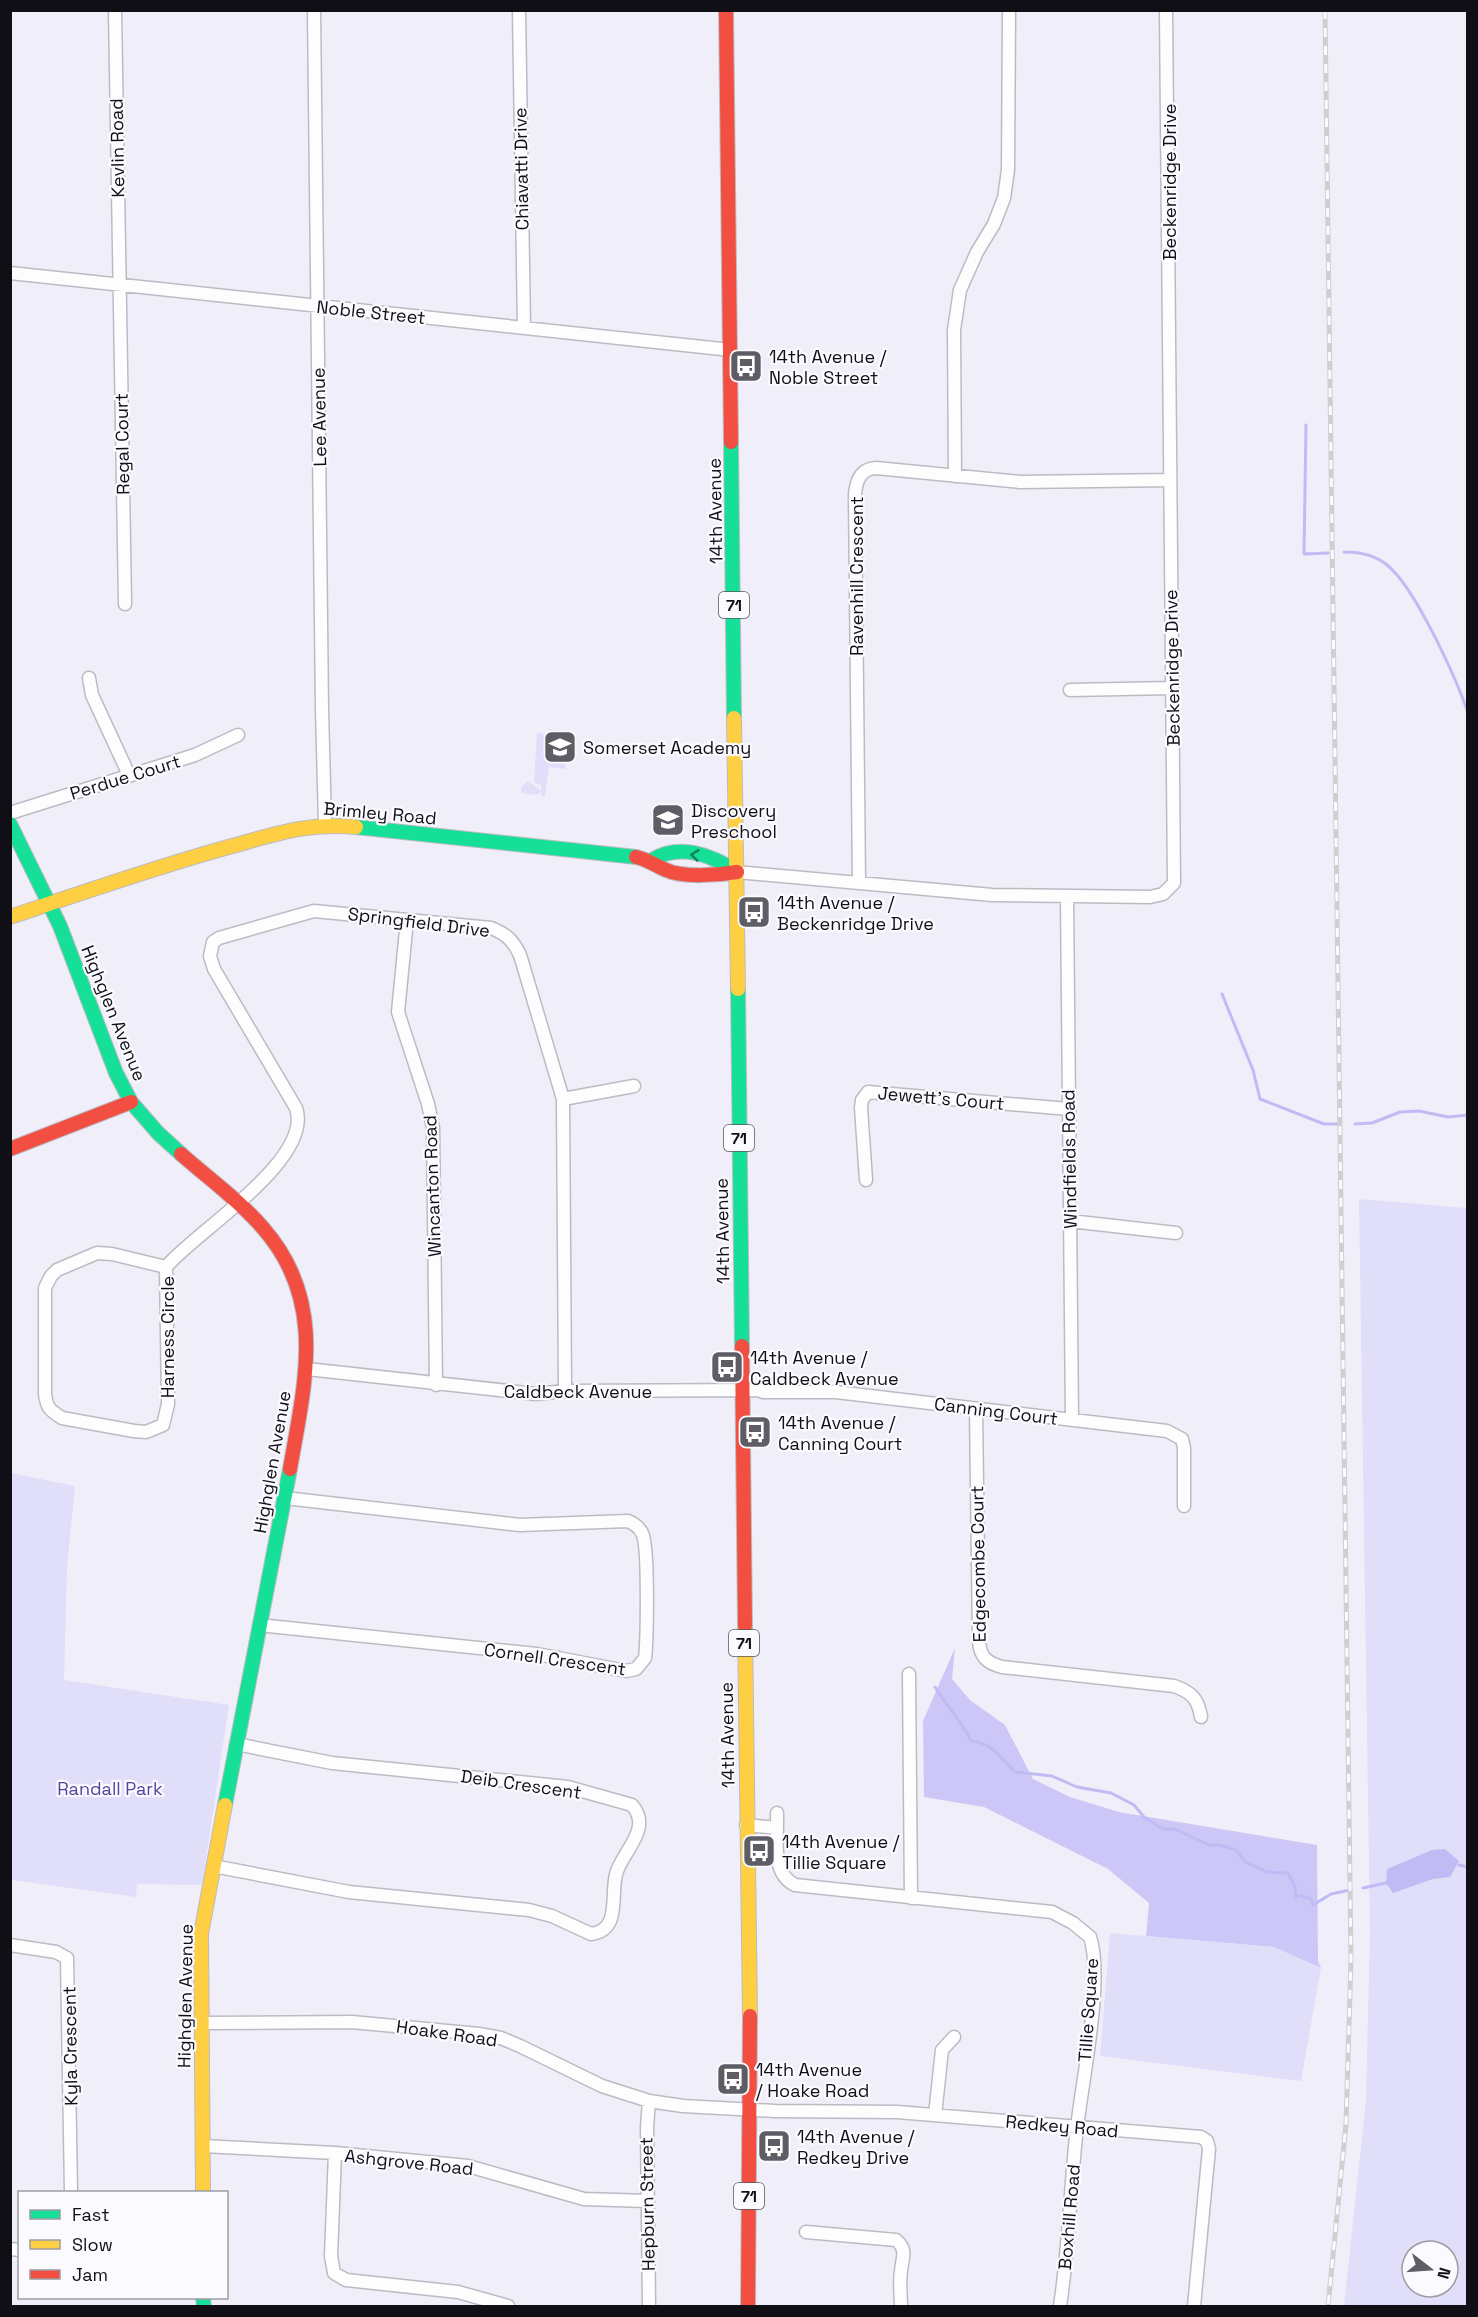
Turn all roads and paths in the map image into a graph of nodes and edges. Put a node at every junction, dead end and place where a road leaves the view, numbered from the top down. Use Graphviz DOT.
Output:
graph roads {
  1 [pos="115,10"];
  2 [pos="314,10"];
  3 [pos="519,10"];
  4 [pos="726,10"];
  5 [pos="1009,10"];
  6 [pos="1166,10"];
  7 [pos="10,273"];
  8 [pos="119,285"];
  9 [pos="317,306"];
  10 [pos="524,328"];
  11 [pos="731,350"];
  12 [pos="955,476"];
  13 [pos="1170,480"];
  14 [pos="125,604"];
  15 [pos="89,678"];
  16 [pos="1172,688"];
  17 [pos="1070,690"];
  18 [pos="238,735"];
  19 [pos="129,775"];
  20 [pos="10,813"];
  21 [pos="10,824"];
  22 [pos="325,824"];
  23 [pos="737,872"];
  24 [pos="859,882"];
  25 [pos="1067,897"];
  26 [pos="50,905"];
  27 [pos="10,917"];
  28 [pos="407,920"];
  29 [pos="634,1086"];
  30 [pos="563,1099"];
  31 [pos="131,1102"];
  32 [pos="1068,1109"];
  33 [pos="10,1149"];
  34 [pos="866,1179"];
  35 [pos="237,1204"];
  36 [pos="1070,1221"];
  37 [pos="1176,1233"];
  38 [pos="166,1267"];
  39 [pos="307,1369"];
  40 [pos="436,1385"];
  41 [pos="742,1390"];
  42 [pos="565,1391"];
  43 [pos="976,1409"];
  44 [pos="1072,1420"];
  45 [pos="285,1498"];
  46 [pos="1184,1506"];
  47 [pos="259,1625"];
  48 [pos="909,1674"];
  49 [pos="1201,1717"];
  50 [pos="236,1744"];
  51 [pos="777,1813"];
  52 [pos="746,1825"];
  53 [pos="777,1828"];
  54 [pos="213,1866"];
  55 [pos="911,1898"];
  56 [pos="10,1945"];
  57 [pos="202,2023"];
  58 [pos="954,2037"];
  59 [pos="649,2101"];
  60 [pos="750,2110"];
  61 [pos="935,2115"];
  62 [pos="1077,2127"];
  63 [pos="202,2146"];
  64 [pos="335,2153"];
  65 [pos="71,2191"];
  66 [pos="203,2191"];
  67 [pos="647,2201"];
  68 [pos="806,2232"];
  69 [pos="508,2307"];
  70 [pos="649,2307"];
  71 [pos="748,2307"];
  72 [pos="901,2307"];
  73 [pos="1060,2307"];
  74 [pos="1194,2307"];
  1 -- 8 [label="street, Kevlin Road"];
  2 -- 9 [label="street, Lee Avenue"];
  3 -- 10 [label="street, Chiavatti Drive"];
  4 -- 11 [label="main road, 14th Avenue / 71"];
  5 -- 12 [label="street"];
  6 -- 13 [label="street, Beckenridge Drive"];
  7 -- 8 [label="street, Noble Street"];
  8 -- 9 [label="street, Noble Street"];
  8 -- 14 [label="street, Regal Court"];
  9 -- 10 [label="street, Noble Street"];
  9 -- 22 [label="street, Lee Avenue"];
  10 -- 11 [label="street, Noble Street"];
  11 -- 23 [label="main road, 14th Avenue / 71"];
  12 -- 13 [label="street, Ravenhill Crescent"];
  12 -- 24 [label="street, Ravenhill Crescent"];
  13 -- 16 [label="street, Beckenridge Drive"];
  15 -- 19 [label="street"];
  16 -- 17 [label="street"];
  16 -- 25 [label="street, Beckenridge Drive"];
  18 -- 19 [label="street, Perdue Court"];
  19 -- 20 [label="street, Perdue Court"];
  21 -- 26 [label="main road, Highglen Avenue"];
  22 -- 23 [label="main road, Brimley Road"];
  22 -- 26 [label="main road, Brimley Road"];
  23 -- 24 [label="street, Beckenridge Drive"];
  23 -- 41 [label="main road, 14th Avenue / 71"];
  24 -- 25 [label="street, Beckenridge Drive"];
  25 -- 32 [label="street, Windfields Road"];
  26 -- 27 [label="main road, Brimley Road"];
  26 -- 31 [label="main road, Highglen Avenue"];
  28 -- 30 [label="street, Springfield Drive"];
  28 -- 35 [label="street, Springfield Drive"];
  28 -- 40 [label="street, Wincanton Road"];
  29 -- 30 [label="street"];
  30 -- 42 [label="street, Springfield Drive"];
  31 -- 33 [label="main road"];
  31 -- 35 [label="main road, Highglen Avenue"];
  32 -- 34 [label="street, Jewett's Court"];
  32 -- 36 [label="street, Windfields Road"];
  35 -- 38 [label="street, Harness Circle"];
  35 -- 39 [label="main road, Highglen Avenue"];
  36 -- 37 [label="street"];
  36 -- 44 [label="street, Windfields Road"];
  38 -- 38 [label="street, Harness Circle"];
  39 -- 40 [label="street, Caldbeck Avenue"];
  39 -- 45 [label="main road, Highglen Avenue"];
  40 -- 42 [label="street, Caldbeck Avenue"];
  41 -- 42 [label="street, Caldbeck Avenue"];
  41 -- 43 [label="street, Canning Court"];
  41 -- 52 [label="main road, 14th Avenue / 71"];
  43 -- 44 [label="street, Canning Court"];
  43 -- 49 [label="street, Edgecombe Court"];
  44 -- 46 [label="street, Canning Court"];
  45 -- 47 [label="main road, Highglen Avenue"];
  45 -- 47 [label="street, Cornell Crescent"];
  47 -- 50 [label="main road, Highglen Avenue"];
  48 -- 55 [label="street"];
  50 -- 54 [label="main road, Highglen Avenue"];
  50 -- 54 [label="street, Deib Crescent"];
  51 -- 53 [label="street, Tillie Square"];
  52 -- 53 [label="street"];
  52 -- 60 [label="main road, 14th Avenue / 71"];
  53 -- 55 [label="street, Tillie Square"];
  54 -- 57 [label="main road, Highglen Avenue"];
  55 -- 62 [label="street, Tillie Square"];
  56 -- 65 [label="street, Kyla Crescent"];
  57 -- 59 [label="street, Hoake Road"];
  57 -- 63 [label="main road, Highglen Avenue"];
  58 -- 61 [label="street"];
  59 -- 60 [label="street, Hoake Road"];
  59 -- 67 [label="street, Hepburn Street"];
  60 -- 61 [label="street, Redkey Road"];
  60 -- 71 [label="main road, 14th Avenue / 71"];
  61 -- 62 [label="street, Redkey Road"];
  62 -- 73 [label="street, Boxhill Road"];
  62 -- 74 [label="street, Redkey Road"];
  63 -- 64 [label="street, Ashgrove Road"];
  63 -- 66 [label="main road, Highglen Avenue"];
  64 -- 67 [label="street, Ashgrove Road"];
  64 -- 69 [label="street"];
  67 -- 70 [label="street, Hepburn Street"];
  68 -- 72 [label="street"];
}
